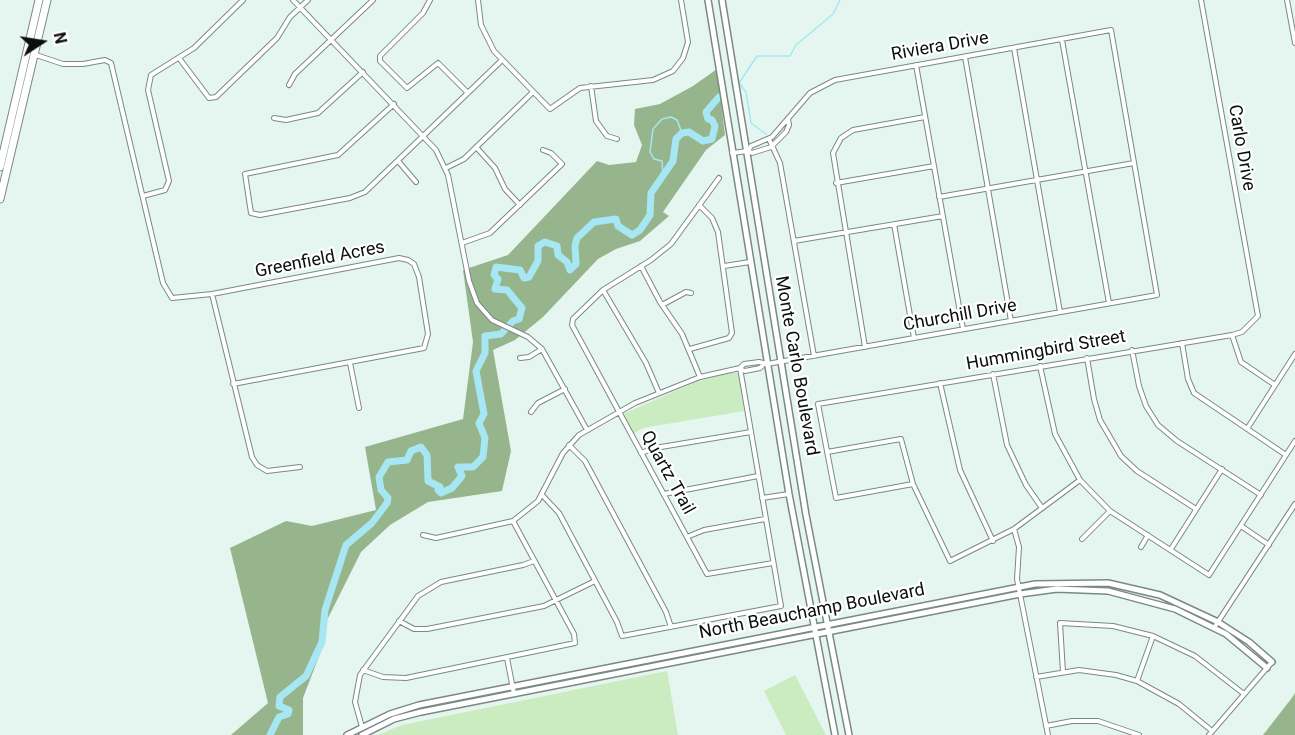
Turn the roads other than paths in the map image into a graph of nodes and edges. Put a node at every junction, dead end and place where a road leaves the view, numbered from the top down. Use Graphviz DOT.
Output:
graph roads {
  1 [pos="39,0"];
  2 [pos="47,0"];
  3 [pos="243,0"];
  4 [pos="293,0"];
  5 [pos="308,0"];
  6 [pos="373,0"];
  7 [pos="430,0"];
  8 [pos="478,0"];
  9 [pos="681,0"];
  10 [pos="708,0"];
  11 [pos="722,0"];
  12 [pos="1201,0"];
  13 [pos="1288,0"];
  14 [pos="300,7"];
  15 [pos="332,40"];
  16 [pos="1062,40"];
  17 [pos="1295,43"];
  18 [pos="1014,48"];
  19 [pos="31,54"];
  20 [pos="965,57"];
  21 [pos="179,58"];
  22 [pos="501,61"];
  23 [pos="916,65"];
  24 [pos="363,72"];
  25 [pos="289,85"];
  26 [pos="591,85"];
  27 [pos="468,93"];
  28 [pos="532,93"];
  29 [pos="394,104"];
  30 [pos="925,117"];
  31 [pos="274,118"];
  32 [pos="788,119"];
  33 [pos="424,135"];
  34 [pos="617,139"];
  35 [pos="769,139"];
  36 [pos="773,145"];
  37 [pos="476,147"];
  38 [pos="543,150"];
  39 [pos="747,151"];
  40 [pos="732,153"];
  41 [pos="398,161"];
  42 [pos="1134,163"];
  43 [pos="934,166"];
  44 [pos="0,167"];
  45 [pos="446,168"];
  46 [pos="1085,172"];
  47 [pos="719,178"];
  48 [pos="1037,180"];
  49 [pos="416,182"];
  50 [pos="836,183"];
  51 [pos="988,189"];
  52 [pos="143,196"];
  53 [pos="939,197"];
  54 [pos="0,199"];
  55 [pos="520,205"];
  56 [pos="699,205"];
  57 [pos="943,216"];
  58 [pos="894,224"];
  59 [pos="844,232"];
  60 [pos="794,241"];
  61 [pos="462,243"];
  62 [pos="750,262"];
  63 [pos="640,266"];
  64 [pos="724,266"];
  65 [pos="603,290"];
  66 [pos="691,293"];
  67 [pos="212,294"];
  68 [pos="1255,301"];
  69 [pos="1108,303"];
  70 [pos="662,305"];
  71 [pos="1060,312"];
  72 [pos="1011,321"];
  73 [pos="963,329"];
  74 [pos="1233,335"];
  75 [pos="914,338"];
  76 [pos="1182,342"];
  77 [pos="865,346"];
  78 [pos="690,349"];
  79 [pos="542,350"];
  80 [pos="1132,350"];
  81 [pos="1295,354"];
  82 [pos="814,356"];
  83 [pos="520,358"];
  84 [pos="1087,358"];
  85 [pos="780,362"];
  86 [pos="350,363"];
  87 [pos="765,364"];
  88 [pos="1040,366"];
  89 [pos="740,368"];
  90 [pos="993,374"];
  91 [pos="700,377"];
  92 [pos="940,383"];
  93 [pos="233,384"];
  94 [pos="1275,386"];
  95 [pos="565,389"];
  96 [pos="659,393"];
  97 [pos="358,408"];
  98 [pos="619,411"];
  99 [pos="531,412"];
  100 [pos="1247,429"];
  101 [pos="587,430"];
  102 [pos="751,432"];
  103 [pos="1295,441"];
  104 [pos="569,445"];
  105 [pos="827,452"];
  106 [pos="641,453"];
  107 [pos="1286,455"];
  108 [pos="300,467"];
  109 [pos="1222,470"];
  110 [pos="758,476"];
  111 [pos="1080,480"];
  112 [pos="913,484"];
  113 [pos="664,494"];
  114 [pos="789,494"];
  115 [pos="542,495"];
  116 [pos="1261,495"];
  117 [pos="762,498"];
  118 [pos="1295,504"];
  119 [pos="1042,508"];
  120 [pos="1196,509"];
  121 [pos="1110,511"];
  122 [pos="765,519"];
  123 [pos="513,521"];
  124 [pos="1241,526"];
  125 [pos="1014,529"];
  126 [pos="423,535"];
  127 [pos="1148,535"];
  128 [pos="687,537"];
  129 [pos="1083,539"];
  130 [pos="993,541"];
  131 [pos="1269,545"];
  132 [pos="1141,548"];
  133 [pos="1171,549"];
  134 [pos="534,561"];
  135 [pos="773,563"];
  136 [pos="595,581"];
  137 [pos="1018,586"];
  138 [pos="1020,594"];
  139 [pos="556,602"];
  140 [pos="399,621"];
  141 [pos="1218,622"];
  142 [pos="826,625"];
  143 [pos="671,627"];
  144 [pos="814,627"];
  145 [pos="1214,628"];
  146 [pos="828,633"];
  147 [pos="816,636"];
  148 [pos="1153,636"];
  149 [pos="507,658"];
  150 [pos="1270,665"];
  151 [pos="363,670"];
  152 [pos="1063,672"];
  153 [pos="1036,677"];
  154 [pos="1137,681"];
  155 [pos="512,686"];
  156 [pos="513,694"];
  157 [pos="1244,694"];
  158 [pos="1046,726"];
  159 [pos="364,733"];
  160 [pos="1211,733"];
  161 [pos="348,735"];
  162 [pos="835,735"];
  163 [pos="849,735"];
  164 [pos="1048,735"];
  165 [pos="1139,735"];
  1 -- 19 [label="highway"];
  2 -- 19 [label="highway"];
  3 -- 21 [label="street"];
  4 -- 14 [label="street"];
  5 -- 14 [label="street"];
  6 -- 15 [label="street"];
  7 -- 27 [label="street"];
  8 -- 22 [label="street"];
  9 -- 26 [label="street"];
  10 -- 40 [label="street, Monte Carlo Boulevard"];
  11 -- 39 [label="street, Monte Carlo Boulevard"];
  12 -- 68 [label="street, Carlo Drive"];
  13 -- 17 [label="street"];
  14 -- 15 [label="street"];
  14 -- 21 [label="street"];
  15 -- 24 [label="street"];
  15 -- 25 [label="street"];
  16 -- 18 [label="street, Riviera Drive"];
  16 -- 42 [label="street, Riviera Drive"];
  16 -- 46 [label="street"];
  18 -- 20 [label="street, Riviera Drive"];
  18 -- 48 [label="street"];
  19 -- 44 [label="highway"];
  19 -- 52 [label="street"];
  19 -- 54 [label="highway"];
  20 -- 23 [label="street, Riviera Drive"];
  20 -- 51 [label="street"];
  21 -- 52 [label="street"];
  22 -- 27 [label="street"];
  22 -- 28 [label="street"];
  23 -- 30 [label="street"];
  23 -- 32 [label="street, Riviera Drive"];
  24 -- 29 [label="street"];
  24 -- 31 [label="street"];
  26 -- 28 [label="street"];
  26 -- 34 [label="street"];
  27 -- 33 [label="street"];
  28 -- 37 [label="street"];
  29 -- 33 [label="street"];
  29 -- 41 [label="street"];
  30 -- 43 [label="street"];
  30 -- 50 [label="street"];
  32 -- 35 [label="street, Riviera Drive"];
  32 -- 36 [label="street, Riviera Drive"];
  33 -- 41 [label="street"];
  33 -- 45 [label="street"];
  35 -- 36 [label="street"];
  35 -- 39 [label="street, Riviera Drive"];
  36 -- 39 [label="street, Riviera Drive"];
  36 -- 60 [label="street"];
  37 -- 45 [label="street"];
  37 -- 55 [label="street"];
  38 -- 55 [label="street"];
  39 -- 40 [label="street, Riviera Drive"];
  39 -- 85 [label="street, Monte Carlo Boulevard"];
  40 -- 62 [label="street, Monte Carlo Boulevard"];
  41 -- 49 [label="street"];
  42 -- 46 [label="street"];
  42 -- 69 [label="street, Churchill Drive"];
  43 -- 50 [label="street"];
  43 -- 53 [label="street"];
  45 -- 61 [label="street"];
  46 -- 48 [label="street"];
  46 -- 69 [label="street"];
  47 -- 56 [label="street"];
  48 -- 51 [label="street"];
  48 -- 71 [label="street"];
  50 -- 59 [label="street"];
  51 -- 53 [label="street"];
  51 -- 72 [label="street"];
  52 -- 67 [label="street, Greenfield Acres"];
  53 -- 57 [label="street"];
  55 -- 61 [label="street"];
  56 -- 63 [label="street"];
  56 -- 64 [label="street"];
  57 -- 58 [label="street"];
  57 -- 73 [label="street"];
  58 -- 59 [label="street"];
  58 -- 75 [label="street"];
  59 -- 60 [label="street"];
  59 -- 77 [label="street"];
  60 -- 82 [label="street"];
  61 -- 79 [label="street"];
  62 -- 64 [label="street"];
  62 -- 87 [label="street, Monte Carlo Boulevard"];
  63 -- 65 [label="street"];
  63 -- 70 [label="street"];
  64 -- 78 [label="street"];
  65 -- 96 [label="street"];
  65 -- 98 [label="street, Quartz Trail"];
  66 -- 70 [label="street"];
  67 -- 86 [label="street, Greenfield Acres"];
  67 -- 93 [label="street"];
  68 -- 74 [label="street, Hummingbird Street"];
  69 -- 71 [label="street, Churchill Drive"];
  70 -- 78 [label="street"];
  71 -- 72 [label="street, Churchill Drive"];
  72 -- 73 [label="street, Churchill Drive"];
  73 -- 75 [label="street, Churchill Drive"];
  74 -- 76 [label="street, Hummingbird Street"];
  74 -- 94 [label="street"];
  75 -- 77 [label="street, Churchill Drive"];
  76 -- 80 [label="street, Hummingbird Street"];
  76 -- 100 [label="street"];
  77 -- 82 [label="street, Churchill Drive"];
  78 -- 91 [label="street"];
  79 -- 83 [label="street"];
  79 -- 95 [label="street"];
  80 -- 84 [label="street, Hummingbird Street"];
  80 -- 109 [label="street"];
  81 -- 94 [label="street"];
  82 -- 85 [label="street, Churchill Drive"];
  84 -- 88 [label="street, Hummingbird Street"];
  84 -- 120 [label="street"];
  85 -- 87 [label="street, Churchill Drive"];
  85 -- 142 [label="street, Monte Carlo Boulevard"];
  86 -- 93 [label="street, Greenfield Acres"];
  86 -- 97 [label="street"];
  87 -- 89 [label="street, Churchill Drive"];
  87 -- 114 [label="street, Monte Carlo Boulevard"];
  88 -- 90 [label="street, Hummingbird Street"];
  88 -- 111 [label="street"];
  89 -- 91 [label="street, Churchill Drive"];
  89 -- 102 [label="street"];
  90 -- 92 [label="street, Hummingbird Street"];
  90 -- 119 [label="street"];
  91 -- 96 [label="street, Churchill Drive"];
  92 -- 105 [label="street, Hummingbird Street"];
  92 -- 130 [label="street"];
  93 -- 108 [label="street"];
  94 -- 100 [label="street"];
  95 -- 99 [label="street"];
  95 -- 101 [label="street"];
  96 -- 98 [label="street, Churchill Drive"];
  98 -- 101 [label="street, Churchill Drive"];
  98 -- 106 [label="street, Quartz Trail"];
  100 -- 107 [label="street"];
  101 -- 104 [label="street, Churchill Drive"];
  102 -- 106 [label="street"];
  102 -- 110 [label="street"];
  103 -- 107 [label="street"];
  104 -- 115 [label="street"];
  104 -- 143 [label="street"];
  105 -- 112 [label="street"];
  105 -- 112 [label="street"];
  106 -- 113 [label="street, Quartz Trail"];
  107 -- 116 [label="street"];
  109 -- 116 [label="street"];
  109 -- 120 [label="street"];
  110 -- 113 [label="street"];
  110 -- 117 [label="street"];
  111 -- 119 [label="street"];
  111 -- 121 [label="street"];
  112 -- 130 [label="street"];
  113 -- 128 [label="street, Quartz Trail"];
  114 -- 117 [label="street"];
  114 -- 144 [label="street, Monte Carlo Boulevard"];
  115 -- 123 [label="street"];
  115 -- 136 [label="street"];
  116 -- 124 [label="street"];
  117 -- 122 [label="street"];
  118 -- 131 [label="street"];
  119 -- 125 [label="street"];
  120 -- 133 [label="street"];
  121 -- 127 [label="street"];
  121 -- 129 [label="street"];
  122 -- 128 [label="street"];
  122 -- 135 [label="street"];
  123 -- 126 [label="street"];
  123 -- 134 [label="street"];
  124 -- 131 [label="street"];
  124 -- 133 [label="street"];
  125 -- 130 [label="street"];
  125 -- 137 [label="street"];
  127 -- 132 [label="street"];
  127 -- 133 [label="street"];
  128 -- 135 [label="street, Quartz Trail"];
  131 -- 141 [label="street"];
  134 -- 139 [label="street"];
  134 -- 140 [label="street"];
  135 -- 143 [label="street"];
  136 -- 139 [label="street"];
  136 -- 143 [label="street"];
  137 -- 138 [label="street"];
  137 -- 141 [label="street, North Beauchamp Boulevard"];
  137 -- 142 [label="street, North Beauchamp Boulevard"];
  138 -- 145 [label="street, North Beauchamp Boulevard"];
  138 -- 146 [label="street, North Beauchamp Boulevard"];
  138 -- 153 [label="street"];
  139 -- 140 [label="street"];
  139 -- 149 [label="street"];
  140 -- 151 [label="street"];
  141 -- 145 [label="street"];
  141 -- 150 [label="street, North Beauchamp Boulevard"];
  142 -- 144 [label="street, North Beauchamp Boulevard"];
  142 -- 146 [label="street, Monte Carlo Boulevard"];
  144 -- 147 [label="street, Monte Carlo Boulevard"];
  144 -- 155 [label="street, North Beauchamp Boulevard"];
  145 -- 150 [label="street, North Beauchamp Boulevard"];
  146 -- 147 [label="street, North Beauchamp Boulevard"];
  146 -- 163 [label="street, Monte Carlo Boulevard"];
  147 -- 156 [label="street, North Beauchamp Boulevard"];
  147 -- 162 [label="street, Monte Carlo Boulevard"];
  148 -- 152 [label="street"];
  148 -- 154 [label="street"];
  148 -- 157 [label="street"];
  149 -- 151 [label="street"];
  149 -- 155 [label="street"];
  150 -- 157 [label="street"];
  151 -- 159 [label="street"];
  152 -- 153 [label="street"];
  152 -- 154 [label="street"];
  153 -- 158 [label="street"];
  154 -- 160 [label="street"];
  155 -- 156 [label="street"];
  155 -- 159 [label="street, North Beauchamp Boulevard"];
  156 -- 159 [label="street, North Beauchamp Boulevard"];
  157 -- 160 [label="street"];
  158 -- 164 [label="street"];
  158 -- 165 [label="street"];
  159 -- 161 [label="street, North Beauchamp Boulevard"];
}
